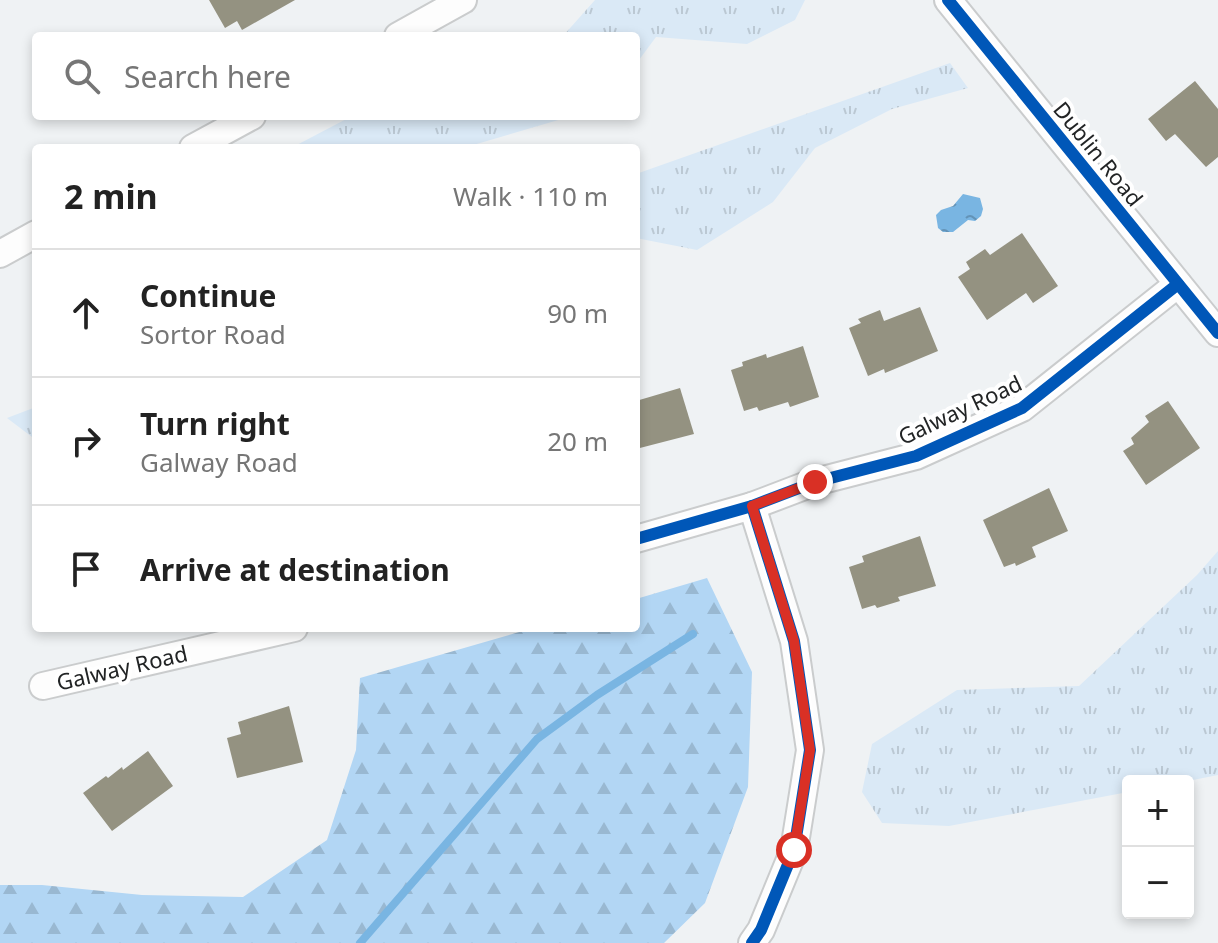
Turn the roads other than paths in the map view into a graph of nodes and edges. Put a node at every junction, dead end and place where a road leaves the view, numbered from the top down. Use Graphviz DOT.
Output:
graph roads {
  1 [pos="463,0"];
  2 [pos="948,0"];
  3 [pos="405,32"];
  4 [pos="245,120"];
  5 [pos="200,144"];
  6 [pos="32,236"];
  7 [pos="0,254"];
  8 [pos="1178,284"];
  9 [pos="1218,333"];
  10 [pos="752,506"];
  11 [pos="640,538"];
  12 [pos="277,632"];
  13 [pos="43,686"];
  14 [pos="752,943"];
  1 -- 3 [label="street"];
  2 -- 8 [label="street, Dublin Road"];
  4 -- 5 [label="street"];
  6 -- 7 [label="street"];
  8 -- 9 [label="street, Dublin Road"];
  8 -- 10 [label="street, Galway Road"];
  10 -- 11 [label="street, Galway Road"];
  10 -- 14 [label="street"];
  12 -- 13 [label="street, Galway Road"];
}
